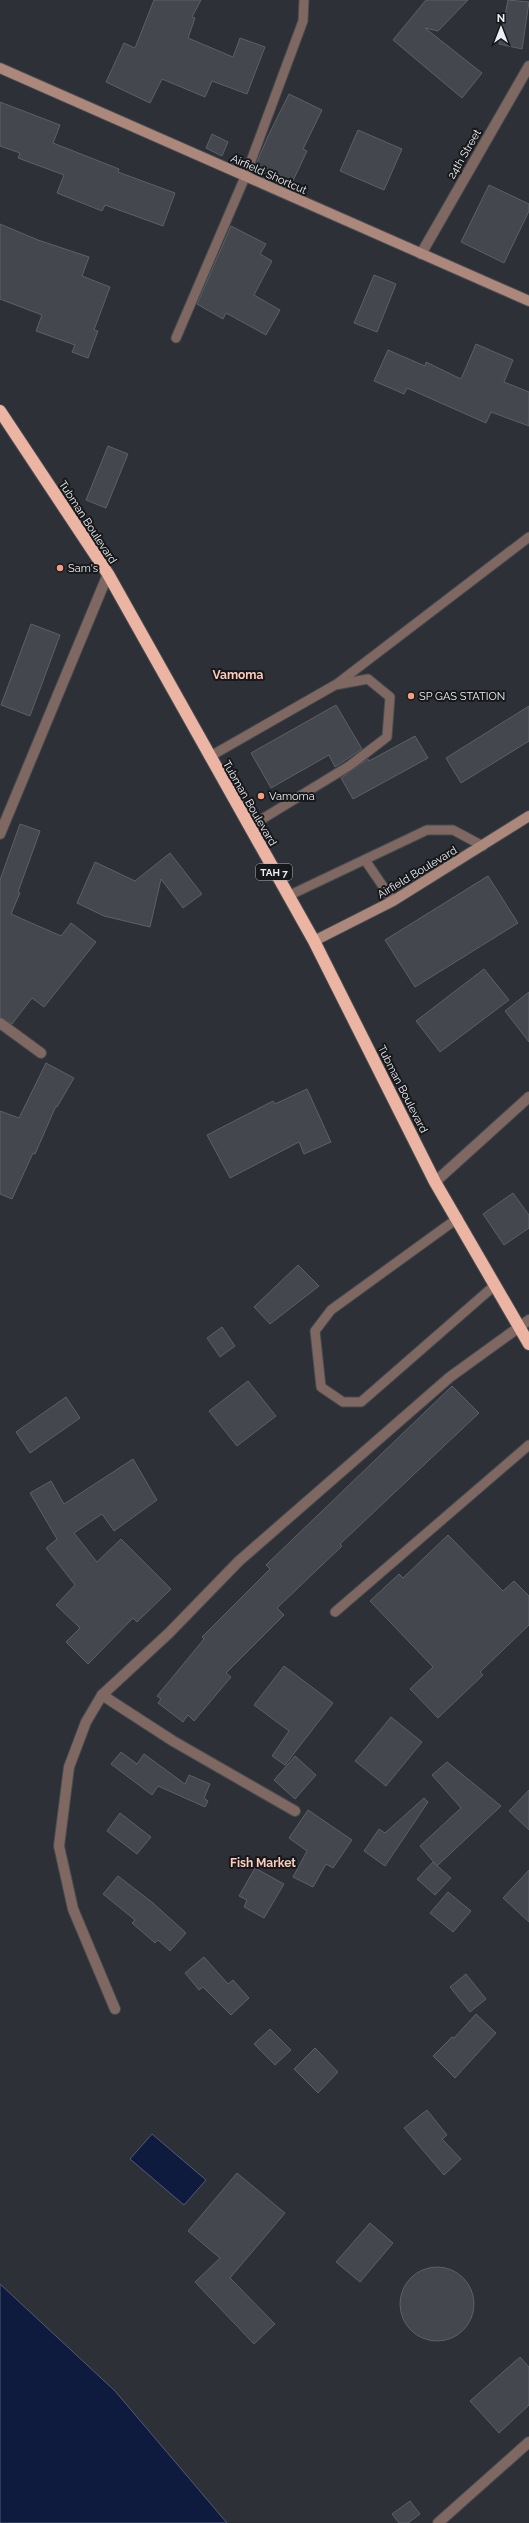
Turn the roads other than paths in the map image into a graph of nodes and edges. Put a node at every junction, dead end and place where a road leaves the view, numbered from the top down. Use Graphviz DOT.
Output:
graph roads {
  1 [pos="304,0"];
  2 [pos="529,66"];
  3 [pos="0,68"];
  4 [pos="245,177"];
  5 [pos="421,254"];
  6 [pos="529,301"];
  7 [pos="176,338"];
  8 [pos="0,412"];
  9 [pos="529,538"];
  10 [pos="108,574"];
  11 [pos="336,685"];
  12 [pos="209,757"];
  13 [pos="529,816"];
  14 [pos="249,827"];
  15 [pos="0,834"];
  16 [pos="483,846"];
  17 [pos="365,860"];
  18 [pos="288,896"];
  19 [pos="393,901"];
  20 [pos="314,941"];
  21 [pos="0,1024"];
  22 [pos="41,1053"];
  23 [pos="529,1097"];
  24 [pos="435,1182"];
  25 [pos="458,1218"];
  26 [pos="494,1286"];
  27 [pos="525,1324"];
  28 [pos="529,1344"];
  29 [pos="529,1445"];
  30 [pos="336,1612"];
  31 [pos="102,1695"];
  32 [pos="296,1811"];
  33 [pos="115,2009"];
  34 [pos="529,2442"];
  35 [pos="438,2523"];
  1 -- 4 [label="lane"];
  2 -- 5 [label="street, 24th Street"];
  3 -- 4 [label="street, Airfield Shortcut"];
  4 -- 5 [label="street, Airfield Shortcut"];
  4 -- 7 [label="lane"];
  5 -- 6 [label="street, Airfield Shortcut"];
  8 -- 10 [label="highway, Tubman Boulevard / TAH 7"];
  9 -- 11 [label="lane"];
  10 -- 12 [label="highway, Tubman Boulevard / TAH 7"];
  10 -- 15 [label="street"];
  11 -- 12 [label="lane"];
  11 -- 14 [label="lane"];
  12 -- 14 [label="highway, Tubman Boulevard / TAH 7"];
  13 -- 16 [label="street, Airfield Boulevard"];
  14 -- 18 [label="highway, Tubman Boulevard / TAH 7"];
  16 -- 17 [label="lane"];
  16 -- 19 [label="street, Airfield Boulevard"];
  17 -- 18 [label="lane"];
  17 -- 19 [label="lane"];
  18 -- 20 [label="highway, Tubman Boulevard / TAH 7"];
  19 -- 20 [label="street, Airfield Boulevard"];
  20 -- 24 [label="highway, Tubman Boulevard / TAH 7"];
  21 -- 22 [label="street"];
  23 -- 24 [label="street"];
  24 -- 25 [label="highway, Tubman Boulevard / TAH 7"];
  25 -- 26 [label="highway, Tubman Boulevard / TAH 7"];
  25 -- 26 [label="lane"];
  26 -- 27 [label="highway, Tubman Boulevard / TAH 7"];
  27 -- 28 [label="highway, Tubman Boulevard / TAH 7"];
  27 -- 31 [label="street"];
  29 -- 30 [label="lane"];
  31 -- 32 [label="street"];
  31 -- 33 [label="street"];
  34 -- 35 [label="street"];
}
